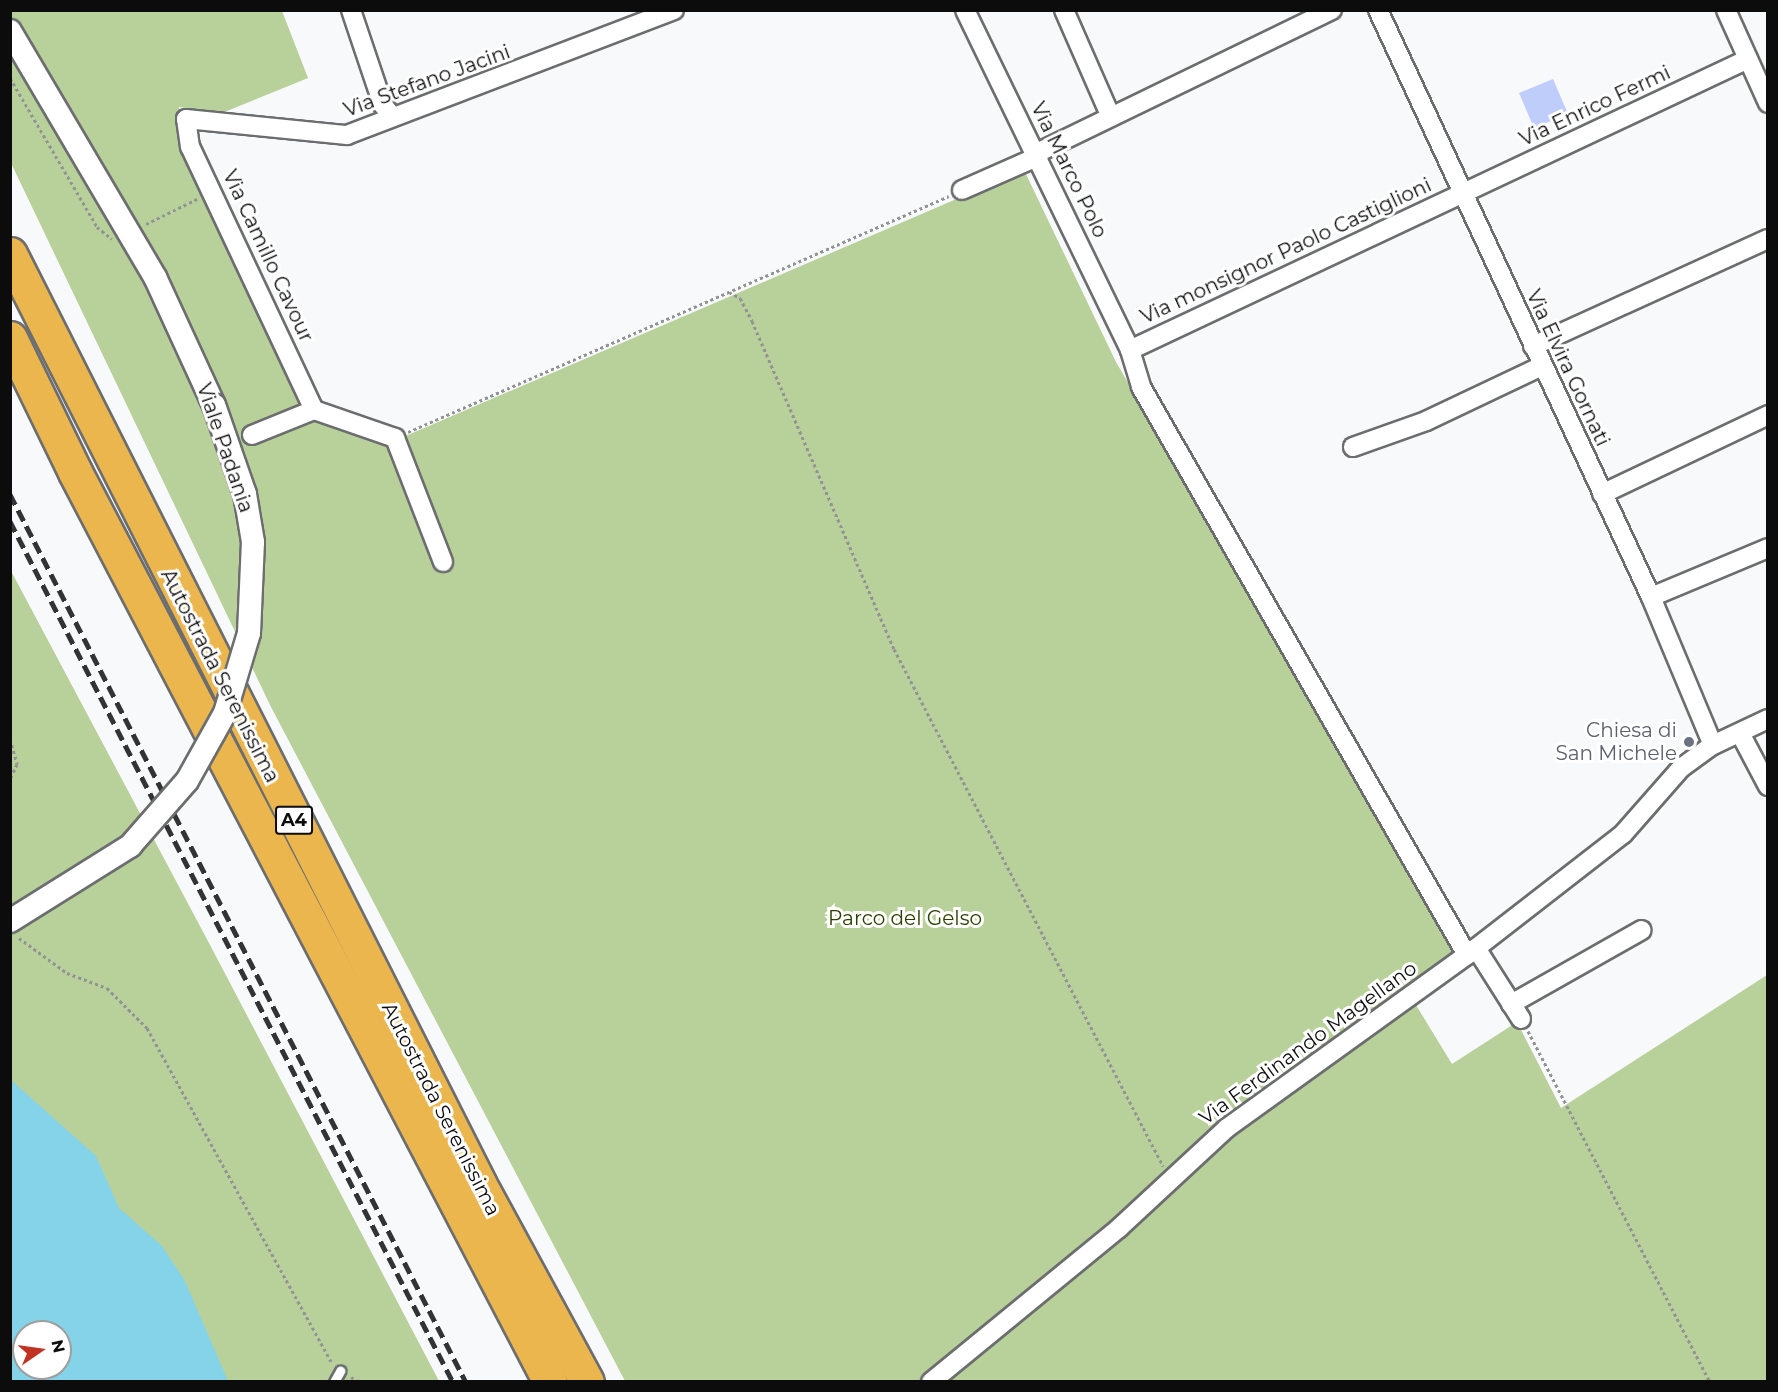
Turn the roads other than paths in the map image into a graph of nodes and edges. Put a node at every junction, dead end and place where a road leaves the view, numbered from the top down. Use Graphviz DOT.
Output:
graph roads {
  1 [pos="351,10"];
  2 [pos="674,10"];
  3 [pos="964,10"];
  4 [pos="1064,10"];
  5 [pos="1332,10"];
  6 [pos="1378,10"];
  7 [pos="1726,10"];
  8 [pos="10,31"];
  9 [pos="1748,59"];
  10 [pos="1767,103"];
  11 [pos="1110,115"];
  12 [pos="392,116"];
  13 [pos="186,120"];
  14 [pos="1038,154"];
  15 [pos="962,190"];
  16 [pos="1461,194"];
  17 [pos="1767,239"];
  18 [pos="10,254"];
  19 [pos="10,338"];
  20 [pos="1533,346"];
  21 [pos="1130,350"];
  22 [pos="1542,366"];
  23 [pos="314,410"];
  24 [pos="1767,415"];
  25 [pos="252,435"];
  26 [pos="1353,447"];
  27 [pos="1602,494"];
  28 [pos="1767,548"];
  29 [pos="443,562"];
  30 [pos="1651,597"];
  31 [pos="1767,719"];
  32 [pos="1740,733"];
  33 [pos="1713,745"];
  34 [pos="1767,786"];
  35 [pos="12,925"];
  36 [pos="1642,930"];
  37 [pos="1471,952"];
  38 [pos="340,1371"];
  39 [pos="334,1382"];
  40 [pos="550,1382"];
  41 [pos="587,1382"];
  42 [pos="931,1382"];
  1 -- 12 [label="street"];
  2 -- 12 [label="street, Via Stefano Jacini"];
  3 -- 14 [label="street, Via Marco Polo"];
  4 -- 11 [label="street"];
  5 -- 11 [label="street"];
  6 -- 16 [label="street, Via Elvira Gornati"];
  7 -- 9 [label="street"];
  8 -- 35 [label="street, Viale Padania, bridge"];
  9 -- 10 [label="street"];
  9 -- 16 [label="street, Via Enrico Fermi"];
  11 -- 14 [label="street"];
  12 -- 13 [label="street, Via Stefano Jacini"];
  13 -- 23 [label="street, Via Camillo Cavour"];
  14 -- 15 [label="street"];
  14 -- 21 [label="street, Via Marco Polo"];
  16 -- 20 [label="street, Via Elvira Gornati"];
  16 -- 21 [label="street, Via monsignor Paolo Castiglioni"];
  17 -- 20 [label="street"];
  18 -- 41 [label="highway, Autostrada Serenissima / A4"];
  19 -- 40 [label="highway, Autostrada Serenissima / A4"];
  20 -- 22 [label="street, Via Elvira Gornati"];
  21 -- 37 [label="street, Via Marco Polo"];
  22 -- 26 [label="street"];
  22 -- 27 [label="street, Via Elvira Gornati"];
  23 -- 25 [label="street"];
  23 -- 29 [label="street"];
  24 -- 27 [label="street"];
  27 -- 30 [label="street, Via Elvira Gornati"];
  28 -- 30 [label="street"];
  30 -- 33 [label="street, Via Elvira Gornati"];
  31 -- 32 [label="street, Via Ferdinando Magellano"];
  32 -- 33 [label="street, Via Ferdinando Magellano"];
  32 -- 34 [label="street"];
  33 -- 37 [label="street, Via Ferdinando Magellano"];
  36 -- 37 [label="street, Via Marco Polo"];
  37 -- 42 [label="street, Via Ferdinando Magellano"];
  38 -- 39 [label="lane"];
}
